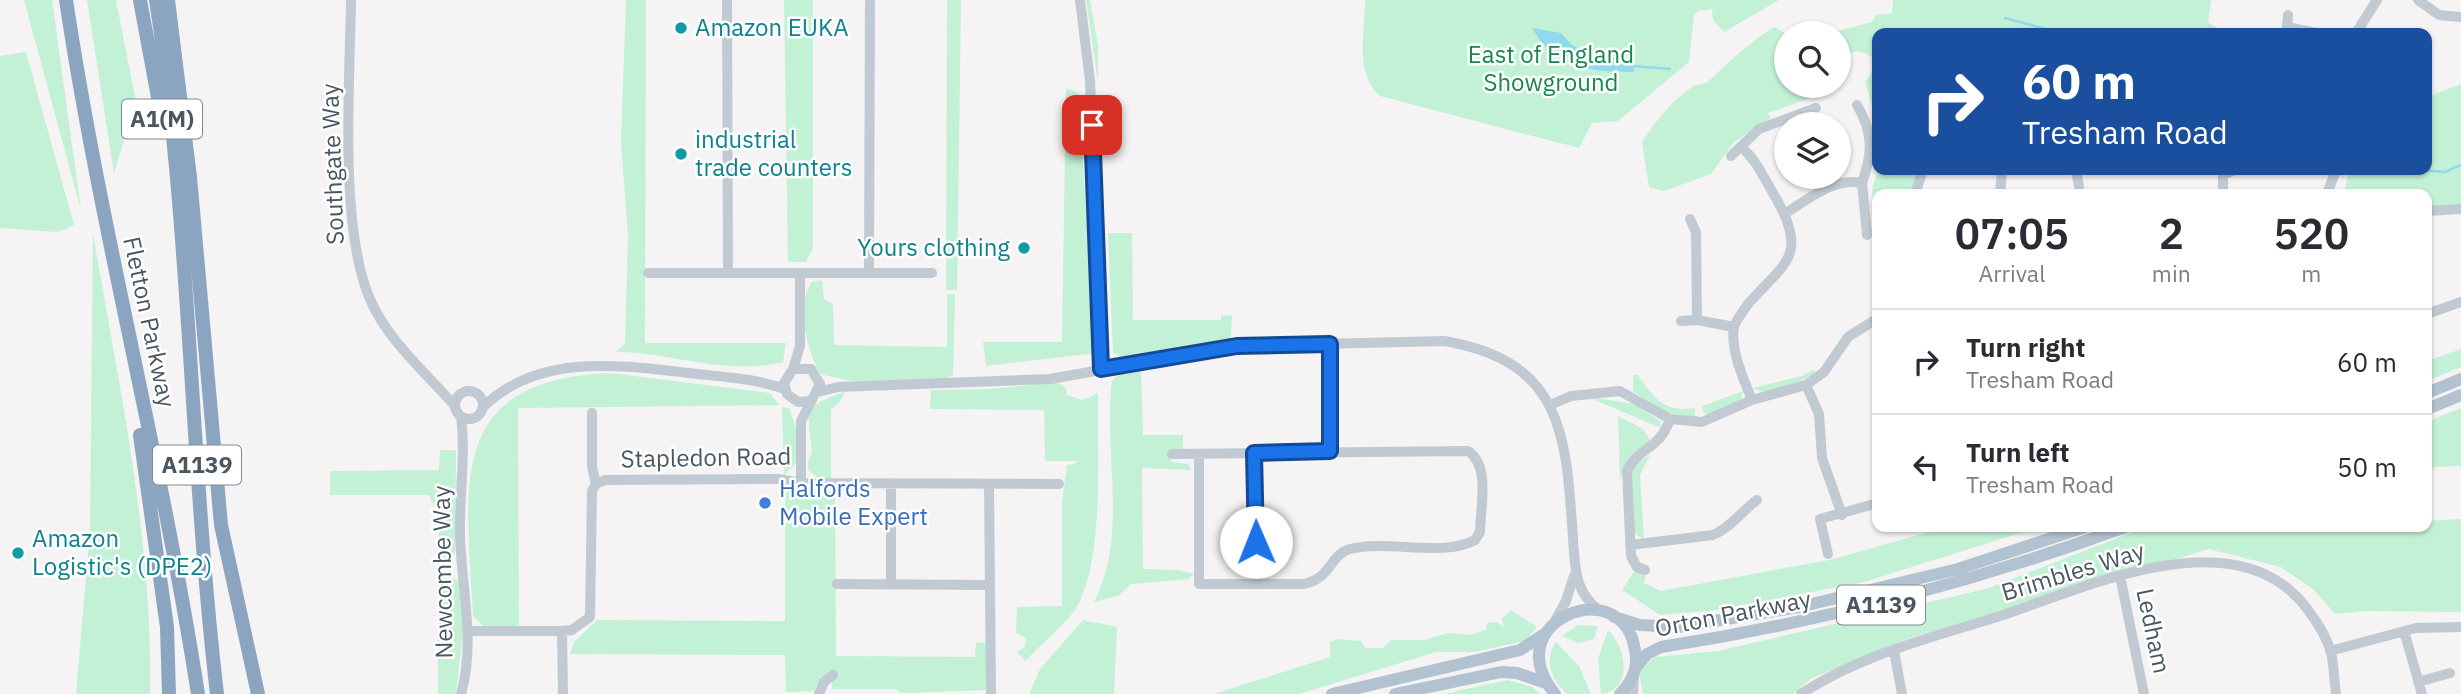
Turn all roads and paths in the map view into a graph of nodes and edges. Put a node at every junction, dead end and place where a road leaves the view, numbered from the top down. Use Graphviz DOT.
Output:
graph roads {
  1 [pos="66,0"];
  2 [pos="140,0"];
  3 [pos="156,0"];
  4 [pos="168,0"];
  5 [pos="351,0"];
  6 [pos="727,0"];
  7 [pos="870,0"];
  8 [pos="1080,0"];
  9 [pos="2377,0"];
  10 [pos="2418,0"];
  11 [pos="2461,17"];
  12 [pos="2359,28"];
  13 [pos="1857,105"];
  14 [pos="1816,108"];
  15 [pos="1741,147"];
  16 [pos="1731,156"];
  17 [pos="2077,175"];
  18 [pos="1862,183"];
  19 [pos="2079,187"];
  20 [pos="2461,209"];
  21 [pos="2432,211"];
  22 [pos="1784,214"];
  23 [pos="1690,219"];
  24 [pos="1867,235"];
  25 [pos="181,239"];
  26 [pos="728,272"];
  27 [pos="648,273"];
  28 [pos="800,273"];
  29 [pos="869,273"];
  30 [pos="932,273"];
  31 [pos="2461,302"];
  32 [pos="2432,312"];
  33 [pos="123,313"];
  34 [pos="1698,320"];
  35 [pos="1681,321"];
  36 [pos="1872,322"];
  37 [pos="1734,327"];
  38 [pos="1330,344"];
  39 [pos="800,346"];
  40 [pos="1101,369"];
  41 [pos="790,372"];
  42 [pos="814,374"];
  43 [pos="2461,379"];
  44 [pos="763,381"];
  45 [pos="437,385"];
  46 [pos="1805,385"];
  47 [pos="838,387"];
  48 [pos="506,388"];
  49 [pos="463,391"];
  50 [pos="2432,391"];
  51 [pos="475,392"];
  52 [pos="788,394"];
  53 [pos="2461,395"];
  54 [pos="814,396"];
  55 [pos="1752,400"];
  56 [pos="1550,405"];
  57 [pos="455,406"];
  58 [pos="484,406"];
  59 [pos="2432,407"];
  60 [pos="592,413"];
  61 [pos="461,417"];
  62 [pos="477,417"];
  63 [pos="1670,419"];
  64 [pos="801,421"];
  65 [pos="465,448"];
  66 [pos="1330,451"];
  67 [pos="1254,453"];
  68 [pos="1172,454"];
  69 [pos="1199,454"];
  70 [pos="801,482"];
  71 [pos="596,484"];
  72 [pos="891,484"];
  73 [pos="989,484"];
  74 [pos="1059,484"];
  75 [pos="1757,500"];
  76 [pos="1872,505"];
  77 [pos="1842,515"];
  78 [pos="2070,532"];
  79 [pos="2110,532"];
  80 [pos="1630,545"];
  81 [pos="1828,554"];
  82 [pos="1646,570"];
  83 [pos="1575,572"];
  84 [pos="2120,576"];
  85 [pos="837,584"];
  86 [pos="891,584"];
  87 [pos="1258,584"];
  88 [pos="989,585"];
  89 [pos="1599,610"];
  90 [pos="1614,617"];
  91 [pos="1555,621"];
  92 [pos="2461,627"];
  93 [pos="468,631"];
  94 [pos="562,631"];
  95 [pos="2404,631"];
  96 [pos="1545,633"];
  97 [pos="1894,651"];
  98 [pos="2330,651"];
  99 [pos="1635,669"];
  100 [pos="2450,673"];
  101 [pos="833,675"];
  102 [pos="2418,682"];
  103 [pos="1546,683"];
  104 [pos="169,694"];
  105 [pos="198,694"];
  106 [pos="217,694"];
  107 [pos="258,694"];
  108 [pos="461,694"];
  109 [pos="563,694"];
  110 [pos="819,694"];
  111 [pos="991,694"];
  112 [pos="1332,694"];
  113 [pos="1395,694"];
  114 [pos="1555,694"];
  115 [pos="1620,694"];
  116 [pos="1633,694"];
  117 [pos="1801,694"];
  118 [pos="1902,694"];
  119 [pos="2144,694"];
  120 [pos="2336,694"];
  121 [pos="2422,694"];
  1 -- 33 [label="highway, Fletton Parkway / A1139"];
  2 -- 25 [label="highway, A1(M)"];
  3 -- 25 [label="highway, Fletton Parkway / A1139"];
  4 -- 107 [label="highway"];
  5 -- 45 [label="street, Southgate Way"];
  6 -- 26 [label="street"];
  7 -- 29 [label="street"];
  8 -- 40 [label="street"];
  9 -- 12 [label="street"];
  10 -- 11 [label="street"];
  13 -- 18 [label="street"];
  14 -- 15 [label="street"];
  15 -- 16 [label="street"];
  15 -- 22 [label="street"];
  17 -- 19 [label="street"];
  18 -- 22 [label="street"];
  18 -- 24 [label="street"];
  20 -- 21 [label="street"];
  22 -- 37 [label="street"];
  23 -- 34 [label="street"];
  25 -- 106 [label="highway, Fletton Parkway / A1139"];
  26 -- 27 [label="street"];
  26 -- 28 [label="street"];
  28 -- 29 [label="street"];
  28 -- 39 [label="street"];
  29 -- 30 [label="street"];
  31 -- 32 [label="street"];
  33 -- 104 [label="highway"];
  33 -- 105 [label="highway, Fletton Parkway / A1139"];
  34 -- 35 [label="street"];
  34 -- 37 [label="street"];
  36 -- 46 [label="street"];
  37 -- 55 [label="street"];
  38 -- 40 [label="street"];
  38 -- 56 [label="street"];
  38 -- 66 [label="street"];
  39 -- 41 [label="street"];
  39 -- 42 [label="street"];
  40 -- 47 [label="street"];
  41 -- 42 [label="street"];
  41 -- 44 [label="street"];
  41 -- 52 [label="street"];
  42 -- 47 [label="street"];
  42 -- 54 [label="street"];
  43 -- 50 [label="main road"];
  44 -- 48 [label="street"];
  44 -- 52 [label="street"];
  45 -- 49 [label="street"];
  45 -- 57 [label="street, Southgate Way"];
  46 -- 55 [label="street"];
  46 -- 77 [label="street"];
  47 -- 54 [label="street"];
  48 -- 51 [label="street"];
  48 -- 58 [label="street"];
  49 -- 51 [label="street"];
  49 -- 57 [label="street"];
  51 -- 58 [label="street"];
  52 -- 54 [label="street"];
  52 -- 64 [label="street, Stapledon Road"];
  53 -- 59 [label="main road"];
  54 -- 64 [label="street, Stapledon Road"];
  55 -- 63 [label="street"];
  56 -- 63 [label="street"];
  56 -- 83 [label="street"];
  57 -- 61 [label="street"];
  58 -- 62 [label="street"];
  60 -- 71 [label="street"];
  61 -- 62 [label="street"];
  61 -- 65 [label="street, Newcombe Way"];
  62 -- 65 [label="street, Newcombe Way"];
  63 -- 80 [label="street"];
  64 -- 70 [label="street, Stapledon Road"];
  65 -- 93 [label="street, Newcombe Way"];
  66 -- 67 [label="street"];
  66 -- 87 [label="street"];
  67 -- 69 [label="street"];
  67 -- 87 [label="street"];
  68 -- 69 [label="street"];
  69 -- 87 [label="street"];
  70 -- 71 [label="street, Stapledon Road"];
  70 -- 72 [label="street"];
  71 -- 94 [label="street, Stapledon Road"];
  72 -- 73 [label="street"];
  72 -- 86 [label="street"];
  73 -- 74 [label="street"];
  73 -- 88 [label="street"];
  75 -- 80 [label="street"];
  76 -- 77 [label="street"];
  77 -- 81 [label="street"];
  78 -- 90 [label="main road, Orton Parkway / A1139"];
  79 -- 99 [label="main road, Orton Parkway / A1139"];
  80 -- 82 [label="street"];
  83 -- 89 [label="street"];
  83 -- 91 [label="street"];
  84 -- 97 [label="street, Brimbles Way"];
  84 -- 98 [label="street, Brimbles Way"];
  84 -- 119 [label="street, Ledham"];
  85 -- 86 [label="street"];
  86 -- 88 [label="street"];
  88 -- 111 [label="street"];
  89 -- 90 [label="main road, Orton Parkway"];
  89 -- 91 [label="main road"];
  90 -- 99 [label="main road"];
  91 -- 96 [label="main road"];
  92 -- 95 [label="street"];
  93 -- 94 [label="street"];
  93 -- 108 [label="street, Newcombe Way"];
  94 -- 109 [label="street"];
  95 -- 98 [label="street"];
  95 -- 102 [label="street"];
  96 -- 103 [label="main road"];
  96 -- 112 [label="main road"];
  97 -- 117 [label="street, Brimbles Way"];
  97 -- 118 [label="street"];
  98 -- 120 [label="street, Brimbles Way"];
  99 -- 115 [label="main road"];
  99 -- 116 [label="street"];
  100 -- 102 [label="street"];
  101 -- 110 [label="street"];
  102 -- 121 [label="street"];
  103 -- 113 [label="main road"];
  103 -- 114 [label="main road"];
}
